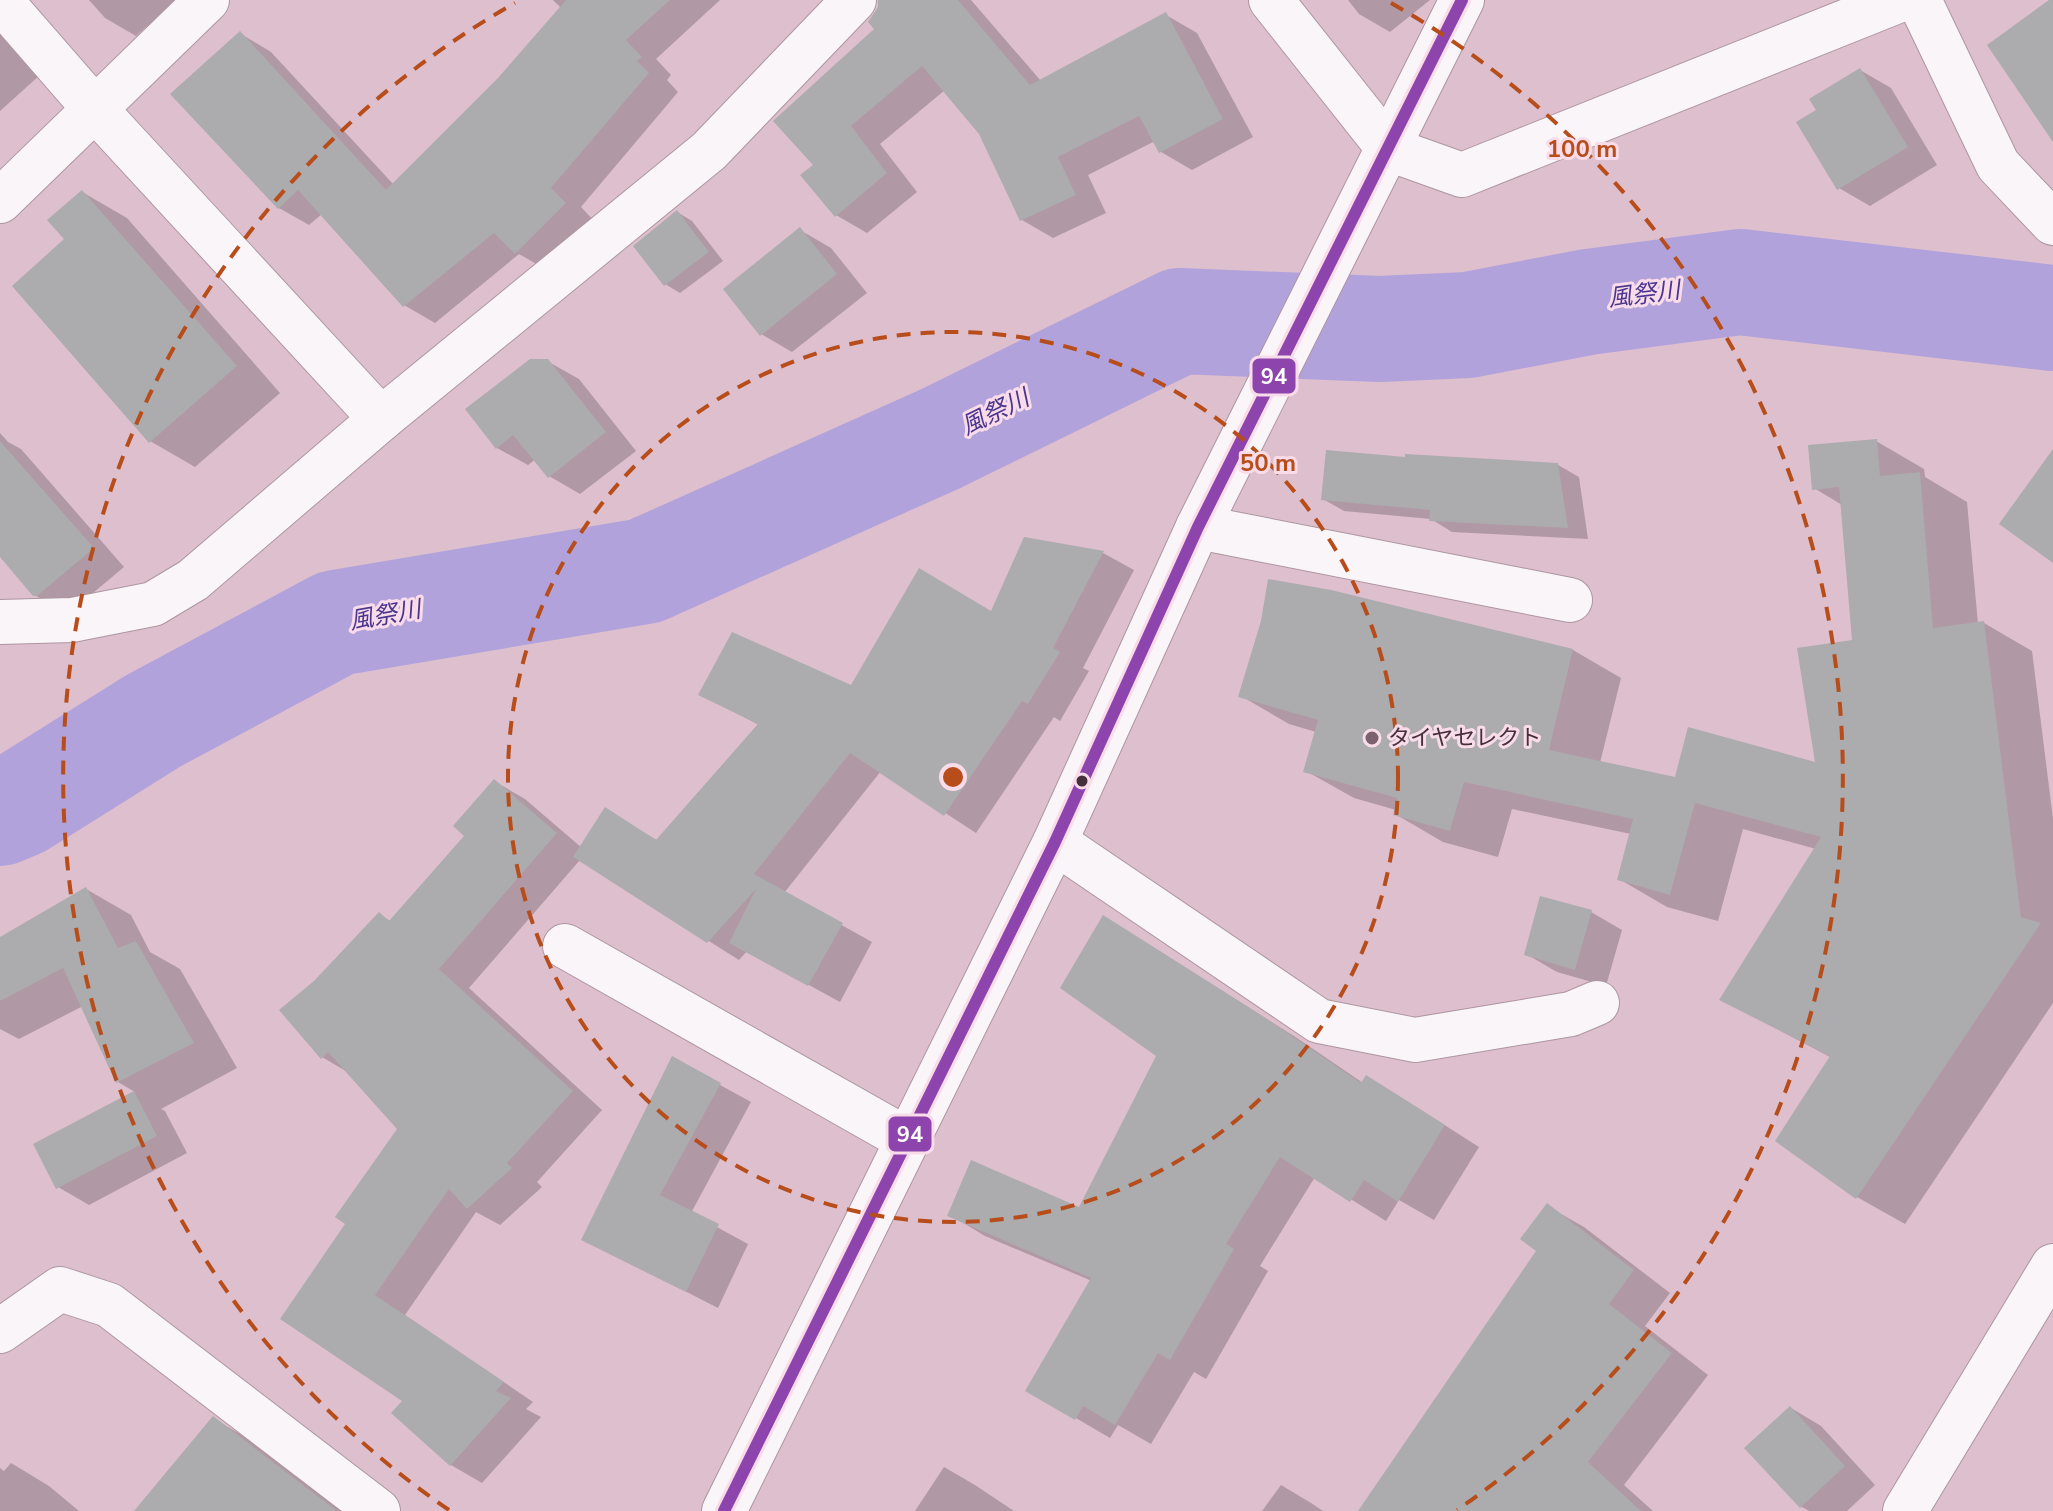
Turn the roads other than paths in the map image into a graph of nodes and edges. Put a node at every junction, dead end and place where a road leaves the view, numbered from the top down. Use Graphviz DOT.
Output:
graph roads {
  1 [pos="0,0"];
  2 [pos="207,0"];
  3 [pos="854,0"];
  4 [pos="1271,0"];
  5 [pos="1462,0"];
  6 [pos="1900,0"];
  7 [pos="1919,0"];
  8 [pos="94,108"];
  9 [pos="1389,149"];
  10 [pos="0,201"];
  11 [pos="2053,223"];
  12 [pos="381,419"];
  13 [pos="1198,527"];
  14 [pos="1570,600"];
  15 [pos="0,622"];
  16 [pos="1055,842"];
  17 [pos="565,946"];
  18 [pos="1597,1003"];
  19 [pos="908,1140"];
  20 [pos="2053,1266"];
  21 [pos="0,1331"];
  22 [pos="378,1511"];
  23 [pos="724,1511"];
  24 [pos="1905,1511"];
  1 -- 8 [label="street"];
  2 -- 8 [label="street"];
  3 -- 12 [label="street"];
  4 -- 9 [label="street"];
  5 -- 9 [label="street"];
  6 -- 9 [label="street"];
  7 -- 11 [label="street"];
  8 -- 10 [label="street"];
  8 -- 12 [label="street"];
  9 -- 13 [label="street"];
  12 -- 15 [label="street"];
  13 -- 14 [label="street"];
  13 -- 16 [label="street"];
  16 -- 18 [label="street"];
  16 -- 19 [label="street"];
  17 -- 19 [label="street"];
  19 -- 23 [label="street"];
  20 -- 24 [label="street"];
  21 -- 22 [label="street"];
}
